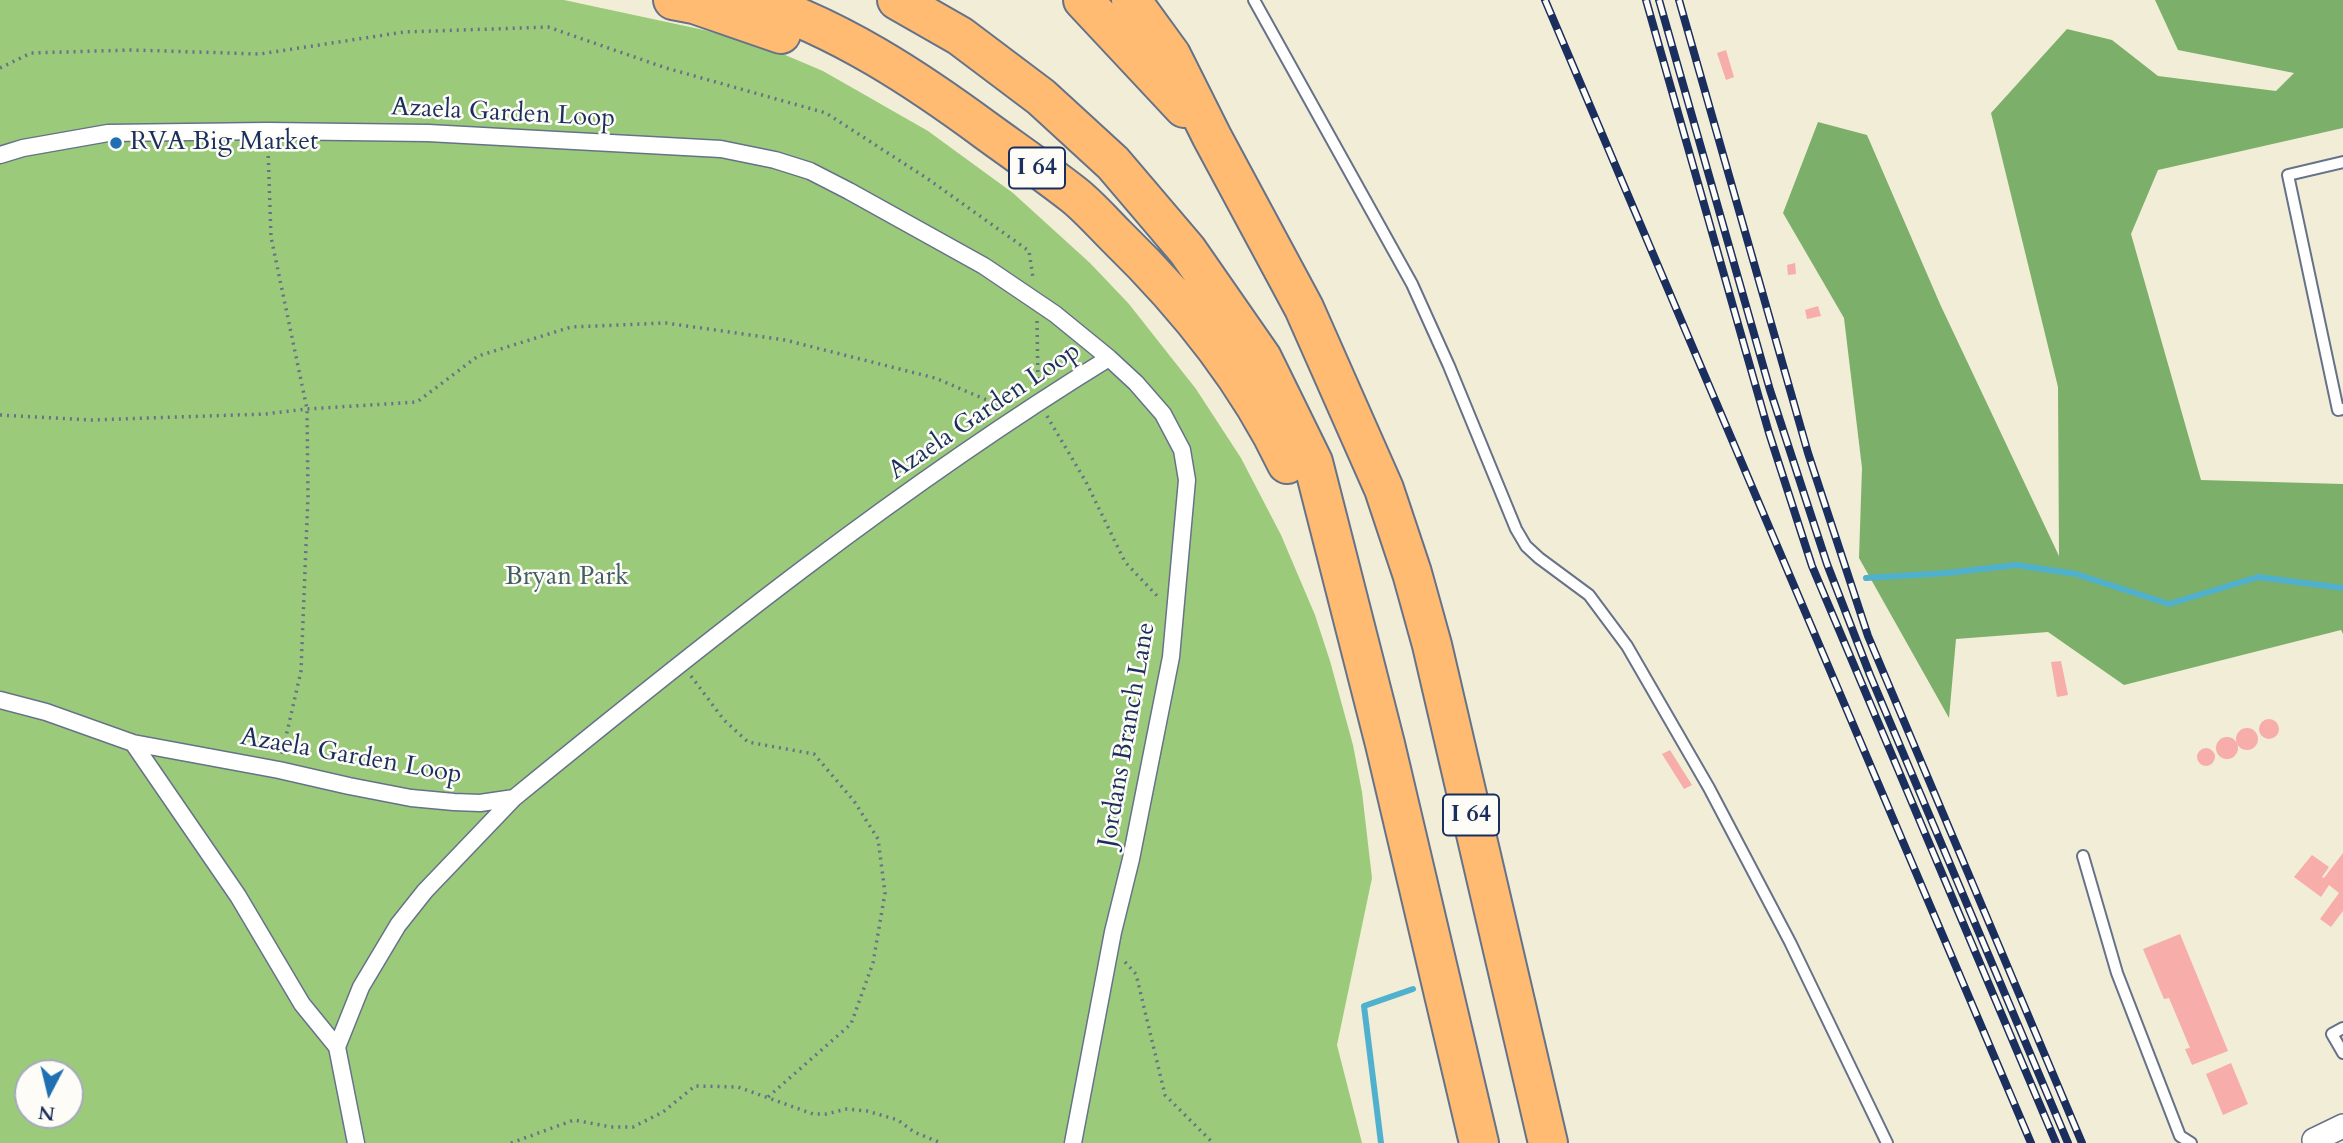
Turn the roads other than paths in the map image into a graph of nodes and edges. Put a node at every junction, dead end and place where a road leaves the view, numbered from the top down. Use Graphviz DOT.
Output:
graph roads {
  1 [pos="673,0"];
  2 [pos="753,0"];
  3 [pos="897,0"];
  4 [pos="1083,0"];
  5 [pos="1131,0"];
  6 [pos="1254,0"];
  7 [pos="941,97"];
  8 [pos="1212,137"];
  9 [pos="0,155"];
  10 [pos="2343,162"];
  11 [pos="1109,358"];
  12 [pos="2343,409"];
  13 [pos="1348,593"];
  14 [pos="0,700"];
  15 [pos="133,743"];
  16 [pos="514,798"];
  17 [pos="2083,856"];
  18 [pos="2343,1028"];
  19 [pos="337,1047"];
  20 [pos="2343,1053"];
  21 [pos="2343,1126"];
  22 [pos="2310,1142"];
  23 [pos="356,1143"];
  24 [pos="1073,1143"];
  25 [pos="1479,1143"];
  26 [pos="1548,1143"];
  27 [pos="1887,1143"];
  28 [pos="2191,1143"];
  1 -- 7 [label="highway"];
  2 -- 7 [label="highway, I 64"];
  3 -- 13 [label="highway"];
  4 -- 8 [label="highway, I 64"];
  5 -- 8 [label="highway"];
  6 -- 27 [label="lane"];
  7 -- 13 [label="highway, I 64"];
  8 -- 26 [label="highway, I 64"];
  9 -- 11 [label="street, Azaela Garden Loop"];
  10 -- 12 [label="lane"];
  11 -- 16 [label="street, Azaela Garden Loop"];
  11 -- 24 [label="street, Jordans Branch Lane"];
  13 -- 25 [label="highway, I 64"];
  14 -- 15 [label="street, Azaela Garden Loop"];
  15 -- 16 [label="street, Azaela Garden Loop"];
  15 -- 19 [label="street"];
  16 -- 19 [label="street"];
  17 -- 28 [label="lane"];
  18 -- 20 [label="lane"];
  19 -- 23 [label="street"];
  21 -- 22 [label="street"];
}
